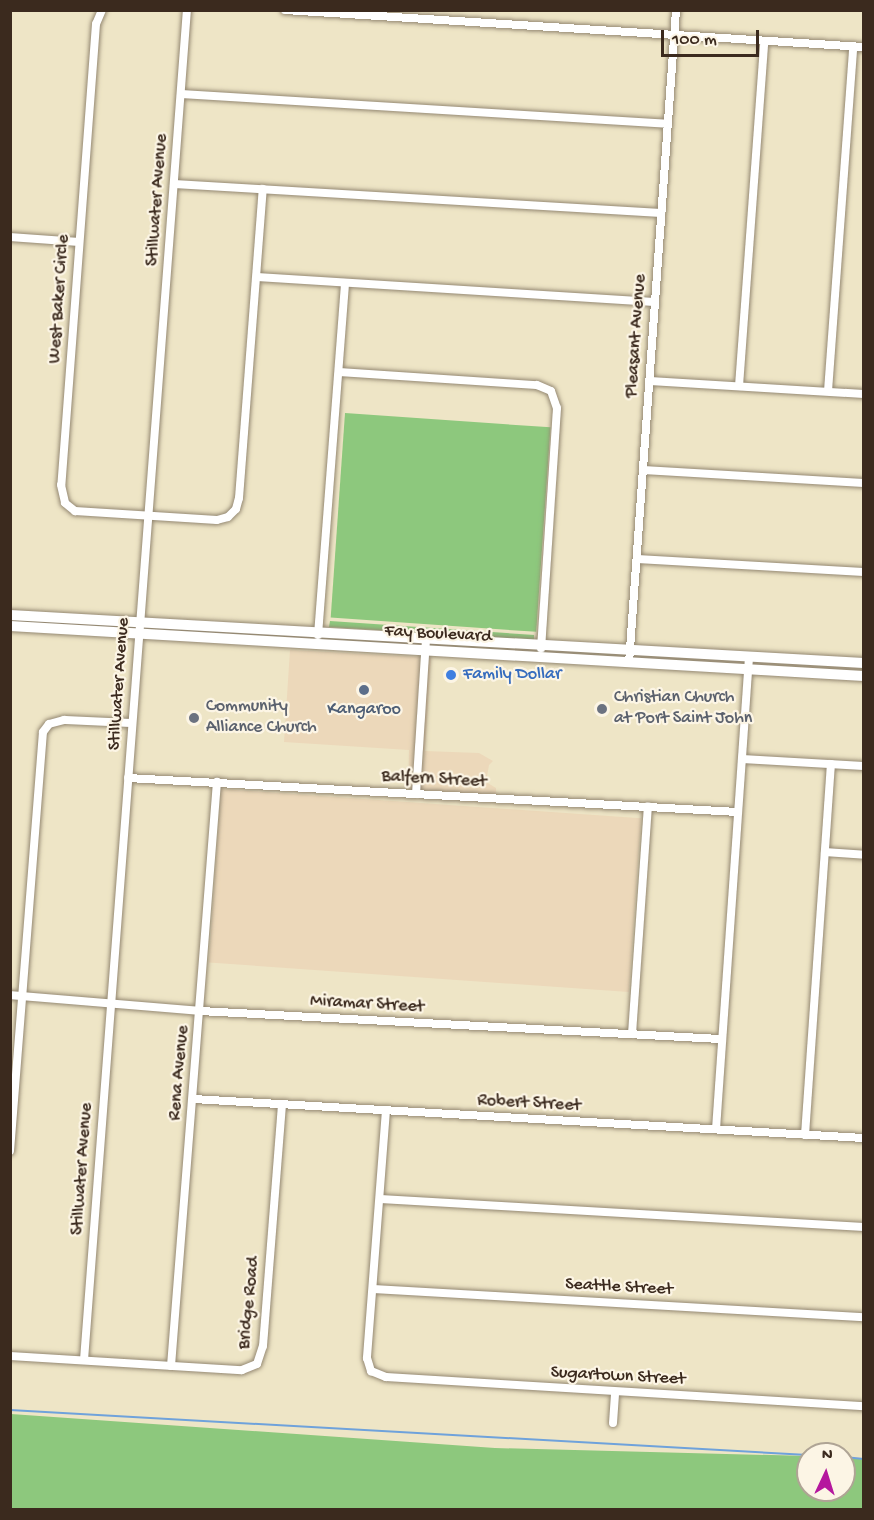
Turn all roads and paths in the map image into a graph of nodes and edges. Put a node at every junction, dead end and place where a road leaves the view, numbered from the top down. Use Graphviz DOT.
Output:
graph roads {
  1 [pos="102,10"];
  2 [pos="187,10"];
  3 [pos="285,10"];
  4 [pos="676,10"];
  5 [pos="674,35"];
  6 [pos="764,42"];
  7 [pos="853,47"];
  8 [pos="864,47"];
  9 [pos="181,94"];
  10 [pos="667,124"];
  11 [pos="174,184"];
  12 [pos="263,189"];
  13 [pos="661,213"];
  14 [pos="10,237"];
  15 [pos="79,242"];
  16 [pos="257,277"];
  17 [pos="345,283"];
  18 [pos="654,302"];
  19 [pos="339,372"];
  20 [pos="650,381"];
  21 [pos="739,386"];
  22 [pos="828,391"];
  23 [pos="864,394"];
  24 [pos="643,470"];
  25 [pos="864,483"];
  26 [pos="148,515"];
  27 [pos="637,559"];
  28 [pos="864,572"];
  29 [pos="10,615"];
  30 [pos="140,622"];
  31 [pos="10,626"];
  32 [pos="318,632"];
  33 [pos="139,634"];
  34 [pos="426,638"];
  35 [pos="317,644"];
  36 [pos="541,644"];
  37 [pos="425,650"];
  38 [pos="630,650"];
  39 [pos="749,656"];
  40 [pos="540,657"];
  41 [pos="629,663"];
  42 [pos="864,663"];
  43 [pos="748,669"];
  44 [pos="864,676"];
  45 [pos="132,723"];
  46 [pos="742,759"];
  47 [pos="831,764"];
  48 [pos="864,766"];
  49 [pos="128,778"];
  50 [pos="217,782"];
  51 [pos="416,794"];
  52 [pos="648,807"];
  53 [pos="738,812"];
  54 [pos="825,852"];
  55 [pos="864,855"];
  56 [pos="10,996"];
  57 [pos="22,996"];
  58 [pos="110,1004"];
  59 [pos="200,1011"];
  60 [pos="633,1034"];
  61 [pos="721,1039"];
  62 [pos="193,1099"];
  63 [pos="282,1105"];
  64 [pos="386,1110"];
  65 [pos="716,1129"];
  66 [pos="805,1135"];
  67 [pos="864,1138"];
  68 [pos="10,1151"];
  69 [pos="380,1199"];
  70 [pos="864,1227"];
  71 [pos="373,1288"];
  72 [pos="864,1317"];
  73 [pos="10,1356"];
  74 [pos="84,1360"];
  75 [pos="171,1366"];
  76 [pos="615,1392"];
  77 [pos="864,1406"];
  78 [pos="613,1423"];
  1 -- 15 [label="street, West Baker Circle"];
  2 -- 9 [label="street, Stillwater Avenue"];
  3 -- 5 [label="street"];
  4 -- 5 [label="street, Pleasant Avenue"];
  5 -- 6 [label="street"];
  5 -- 10 [label="street, Pleasant Avenue"];
  6 -- 7 [label="street"];
  6 -- 21 [label="street"];
  7 -- 8 [label="street"];
  7 -- 22 [label="street"];
  9 -- 10 [label="street"];
  9 -- 11 [label="street, Stillwater Avenue"];
  10 -- 13 [label="street, Pleasant Avenue"];
  11 -- 12 [label="street"];
  11 -- 26 [label="street, Stillwater Avenue"];
  12 -- 13 [label="street"];
  12 -- 16 [label="street"];
  13 -- 18 [label="street, Pleasant Avenue"];
  14 -- 15 [label="street"];
  15 -- 26 [label="street, West Baker Circle"];
  16 -- 17 [label="street"];
  16 -- 26 [label="street, West Baker Circle"];
  17 -- 18 [label="street"];
  17 -- 19 [label="street"];
  18 -- 20 [label="street, Pleasant Avenue"];
  19 -- 32 [label="street"];
  19 -- 36 [label="street"];
  20 -- 21 [label="street"];
  20 -- 24 [label="street, Pleasant Avenue"];
  21 -- 22 [label="street"];
  22 -- 23 [label="street"];
  24 -- 25 [label="street"];
  24 -- 27 [label="street, Pleasant Avenue"];
  26 -- 30 [label="street, Stillwater Avenue"];
  27 -- 28 [label="street"];
  27 -- 38 [label="street, Pleasant Avenue"];
  29 -- 30 [label="main road, Fay Boulevard"];
  30 -- 32 [label="main road, Fay Boulevard"];
  30 -- 33 [label="street, Stillwater Avenue"];
  31 -- 33 [label="main road, Fay Boulevard"];
  32 -- 34 [label="main road, Fay Boulevard"];
  32 -- 35 [label="street"];
  33 -- 35 [label="main road, Fay Boulevard"];
  33 -- 45 [label="street, Stillwater Avenue"];
  34 -- 36 [label="main road, Fay Boulevard"];
  34 -- 37 [label="street"];
  35 -- 37 [label="main road, Fay Boulevard"];
  36 -- 38 [label="main road, Fay Boulevard"];
  36 -- 40 [label="street"];
  37 -- 40 [label="main road, Fay Boulevard"];
  37 -- 51 [label="street"];
  38 -- 39 [label="main road, Fay Boulevard"];
  38 -- 41 [label="street, Pleasant Avenue"];
  39 -- 42 [label="main road, Fay Boulevard"];
  39 -- 43 [label="street"];
  40 -- 41 [label="main road, Fay Boulevard"];
  41 -- 43 [label="main road, Fay Boulevard"];
  43 -- 44 [label="main road, Fay Boulevard"];
  43 -- 46 [label="street"];
  45 -- 49 [label="street, Stillwater Avenue"];
  45 -- 57 [label="street"];
  46 -- 47 [label="street"];
  46 -- 53 [label="street"];
  47 -- 48 [label="street"];
  47 -- 54 [label="street"];
  49 -- 50 [label="street, Balfern Street"];
  49 -- 58 [label="street, Stillwater Avenue"];
  50 -- 51 [label="street, Balfern Street"];
  50 -- 59 [label="street, Rena Avenue"];
  51 -- 52 [label="street, Balfern Street"];
  52 -- 53 [label="street, Balfern Street"];
  52 -- 60 [label="street"];
  53 -- 61 [label="street"];
  54 -- 55 [label="street"];
  54 -- 66 [label="street"];
  56 -- 57 [label="street, Miramar Street"];
  57 -- 58 [label="street, Miramar Street"];
  57 -- 68 [label="street"];
  58 -- 59 [label="street, Miramar Street"];
  58 -- 74 [label="street, Stillwater Avenue"];
  59 -- 60 [label="street, Miramar Street"];
  59 -- 62 [label="street, Rena Avenue"];
  60 -- 61 [label="street, Miramar Street"];
  61 -- 65 [label="street"];
  62 -- 63 [label="street, Robert Street"];
  62 -- 75 [label="street, Rena Avenue"];
  63 -- 64 [label="street, Robert Street"];
  63 -- 75 [label="street, Bridge Road"];
  64 -- 65 [label="street, Robert Street"];
  64 -- 69 [label="street"];
  65 -- 66 [label="street, Robert Street"];
  66 -- 67 [label="street, Robert Street"];
  69 -- 70 [label="street"];
  69 -- 71 [label="street"];
  71 -- 72 [label="street, Seattle Street"];
  71 -- 76 [label="street, Sugartown Street"];
  73 -- 74 [label="street, Bridge Road"];
  74 -- 75 [label="street, Bridge Road"];
  76 -- 77 [label="street, Sugartown Street"];
  76 -- 78 [label="street"];
}
